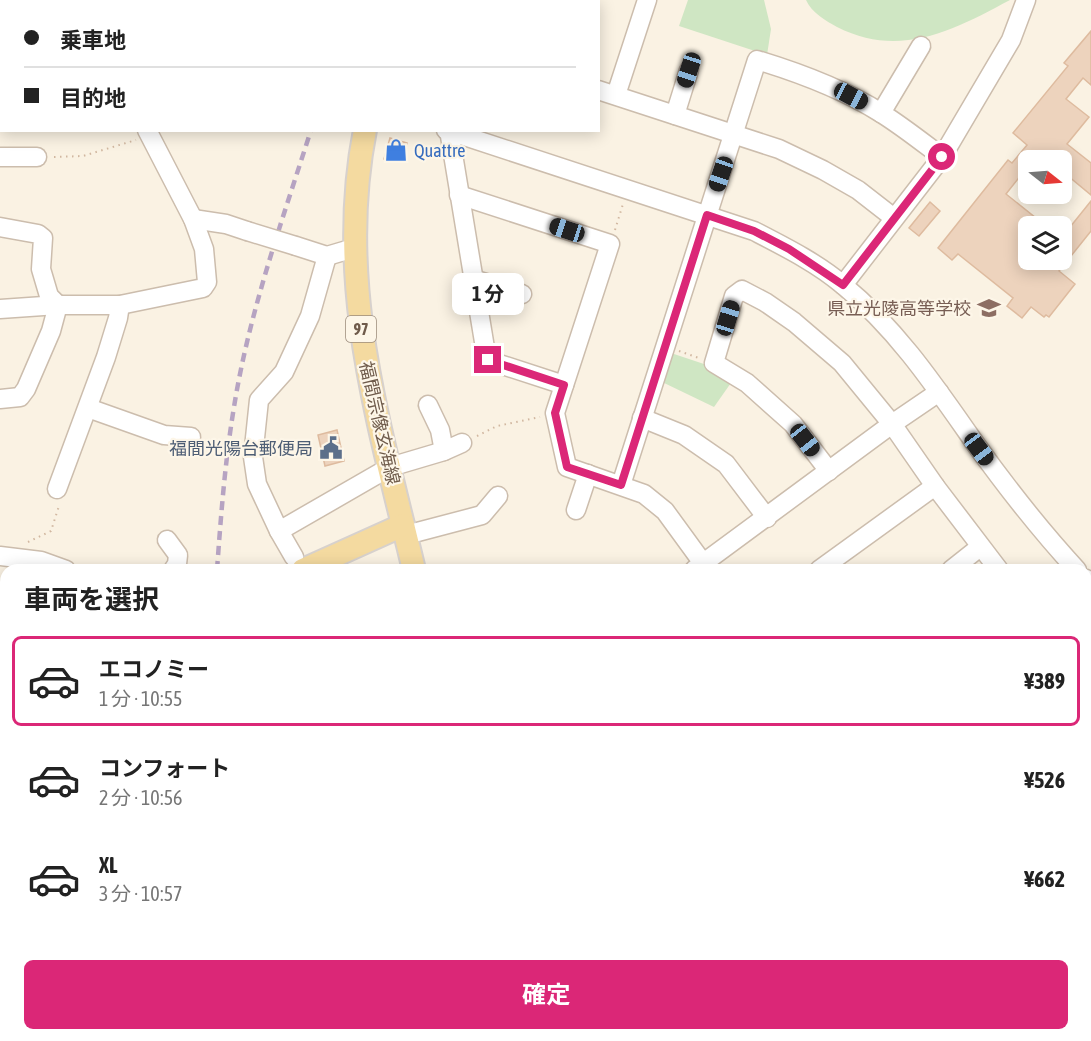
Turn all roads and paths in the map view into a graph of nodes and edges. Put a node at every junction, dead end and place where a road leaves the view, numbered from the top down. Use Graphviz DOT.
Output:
graph roads {
  1 [pos="647,0"];
  2 [pos="1026,0"];
  3 [pos="921,46"];
  4 [pos="689,70"];
  5 [pos="607,92"];
  6 [pos="881,113"];
  7 [pos="675,115"];
  8 [pos="365,132"];
  9 [pos="448,132"];
  10 [pos="451,132"];
  11 [pos="148,133"];
  12 [pos="734,134"];
  13 [pos="0,157"];
  14 [pos="37,157"];
  15 [pos="942,157"];
  16 [pos="459,195"];
  17 [pos="624,202"];
  18 [pos="707,215"];
  19 [pos="894,218"];
  20 [pos="193,219"];
  21 [pos="226,224"];
  22 [pos="0,227"];
  23 [pos="610,244"];
  24 [pos="354,248"];
  25 [pos="204,249"];
  26 [pos="327,256"];
  27 [pos="473,279"];
  28 [pos="843,285"];
  29 [pos="522,294"];
  30 [pos="58,305"];
  31 [pos="120,305"];
  32 [pos="0,309"];
  33 [pos="674,350"];
  34 [pos="714,363"];
  35 [pos="564,385"];
  36 [pos="939,392"];
  37 [pos="0,399"];
  38 [pos="428,405"];
  39 [pos="88,408"];
  40 [pos="555,413"];
  41 [pos="642,418"];
  42 [pos="892,424"];
  43 [pos="191,437"];
  44 [pos="462,443"];
  45 [pos="444,451"];
  46 [pos="390,467"];
  47 [pos="829,471"];
  48 [pos="588,474"];
  49 [pos="621,485"];
  50 [pos="935,486"];
  51 [pos="57,489"];
  52 [pos="498,496"];
  53 [pos="576,510"];
  54 [pos="767,518"];
  55 [pos="404,530"];
  56 [pos="279,531"];
  57 [pos="167,540"];
  58 [pos="980,547"];
  59 [pos="7,556"];
  60 [pos="49,564"];
  61 [pos="177,564"];
  62 [pos="298,564"];
  63 [pos="412,564"];
  64 [pos="699,564"];
  65 [pos="707,564"];
  66 [pos="827,564"];
  67 [pos="959,564"];
  68 [pos="994,564"];
  69 [pos="1072,564"];
  1 -- 5 [label="street"];
  2 -- 15 [label="street"];
  3 -- 6 [label="street"];
  4 -- 7 [label="street"];
  5 -- 7 [label="street"];
  6 -- 12 [label="street"];
  6 -- 15 [label="street"];
  7 -- 12 [label="street"];
  8 -- 24 [label="main road, 福間宗像玄海線 / 97"];
  9 -- 16 [label="street"];
  10 -- 18 [label="street"];
  11 -- 14 [label="path"];
  11 -- 20 [label="street"];
  12 -- 18 [label="street"];
  12 -- 19 [label="street"];
  13 -- 14 [label="street"];
  15 -- 19 [label="street"];
  16 -- 23 [label="street"];
  16 -- 27 [label="street"];
  17 -- 23 [label="path"];
  18 -- 28 [label="street"];
  18 -- 41 [label="street"];
  19 -- 28 [label="street"];
  20 -- 21 [label="street"];
  20 -- 25 [label="street"];
  21 -- 25 [label="street"];
  21 -- 26 [label="street, bridge"];
  22 -- 30 [label="street"];
  23 -- 35 [label="street"];
  24 -- 26 [label="street"];
  24 -- 46 [label="main road, 福間宗像玄海線 / 97"];
  25 -- 31 [label="street"];
  26 -- 56 [label="street"];
  27 -- 29 [label="street"];
  27 -- 35 [label="street"];
  28 -- 36 [label="street"];
  30 -- 31 [label="street"];
  30 -- 32 [label="street"];
  30 -- 37 [label="street"];
  31 -- 39 [label="street"];
  33 -- 34 [label="path"];
  34 -- 42 [label="street"];
  34 -- 47 [label="street"];
  35 -- 40 [label="street"];
  36 -- 42 [label="street"];
  36 -- 69 [label="street"];
  38 -- 45 [label="street"];
  39 -- 43 [label="street"];
  39 -- 51 [label="street"];
  40 -- 44 [label="path"];
  40 -- 48 [label="street"];
  41 -- 49 [label="street"];
  41 -- 54 [label="street"];
  42 -- 47 [label="street"];
  42 -- 50 [label="street"];
  44 -- 45 [label="street"];
  45 -- 46 [label="street"];
  46 -- 55 [label="main road, 福間宗像玄海線 / 97"];
  46 -- 56 [label="street"];
  47 -- 54 [label="street"];
  48 -- 49 [label="street"];
  48 -- 53 [label="street"];
  49 -- 64 [label="street"];
  50 -- 58 [label="street"];
  50 -- 66 [label="street"];
  51 -- 59 [label="path"];
  52 -- 55 [label="street"];
  54 -- 65 [label="street"];
  55 -- 62 [label="main road"];
  55 -- 63 [label="main road, 福間宗像玄海線 / 97"];
  56 -- 62 [label="street"];
  57 -- 61 [label="street"];
  58 -- 67 [label="street"];
  58 -- 68 [label="street"];
  59 -- 60 [label="street"];
}
